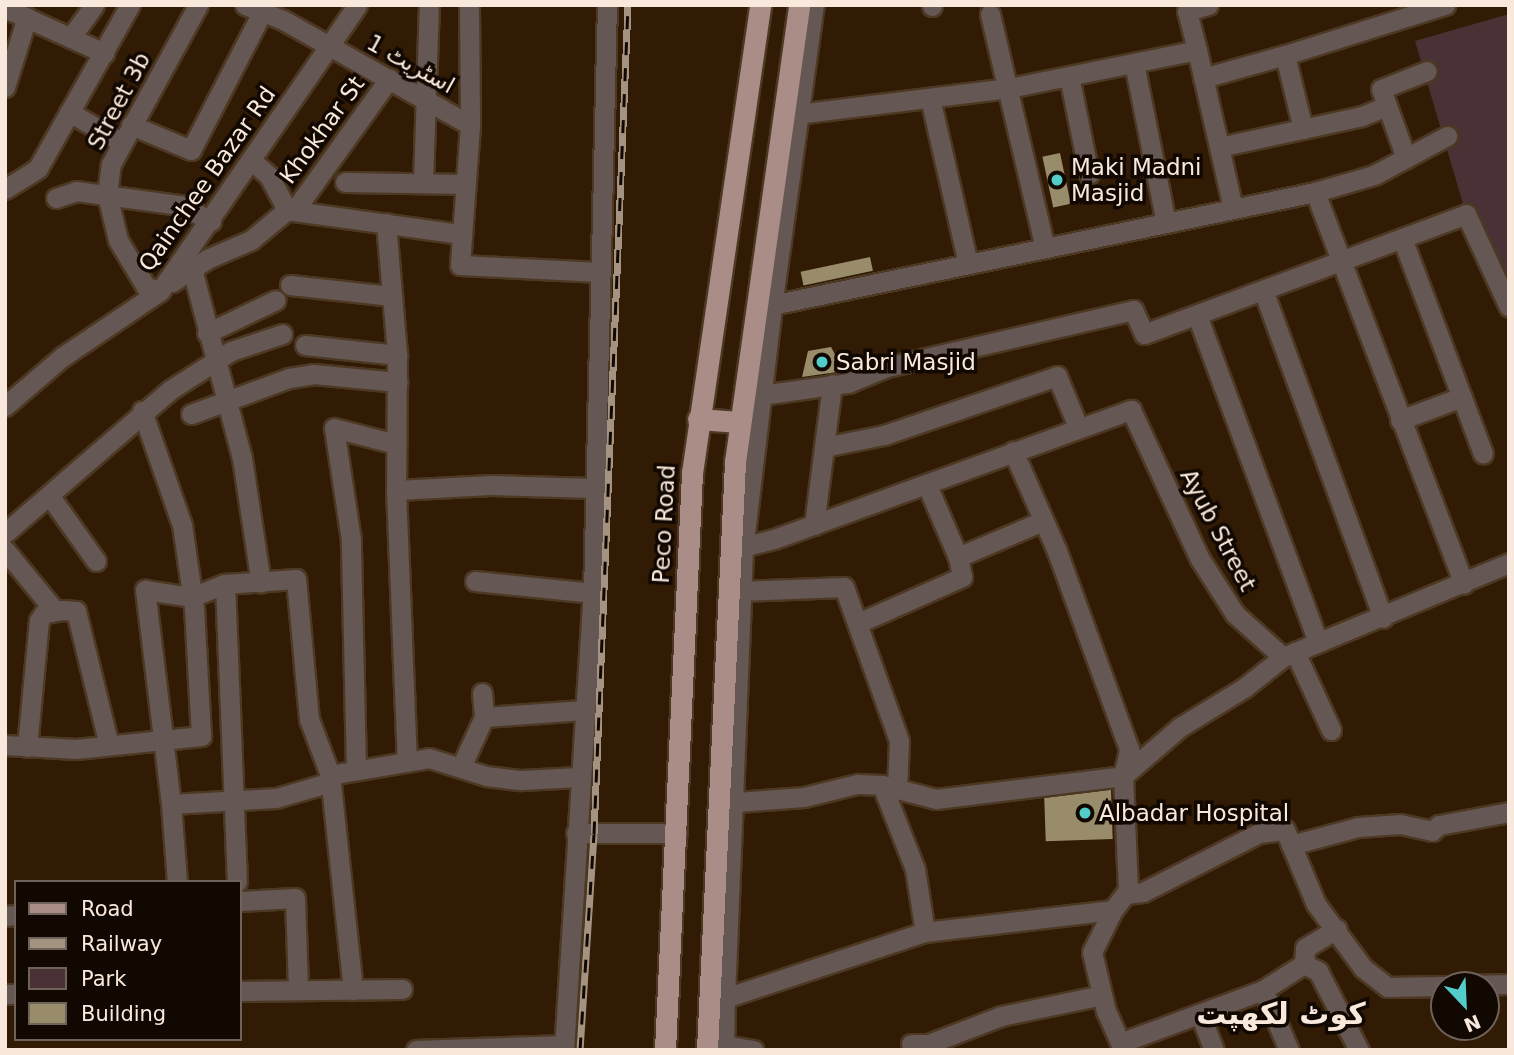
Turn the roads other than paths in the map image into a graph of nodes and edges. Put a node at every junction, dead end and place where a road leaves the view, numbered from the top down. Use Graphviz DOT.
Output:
graph roads {
  1 [pos="94,5"];
  2 [pos="130,5"];
  3 [pos="198,5"];
  4 [pos="357,5"];
  5 [pos="429,5"];
  6 [pos="469,5"];
  7 [pos="607,5"];
  8 [pos="760,5"];
  9 [pos="799,5"];
  10 [pos="814,5"];
  11 [pos="1208,5"];
  12 [pos="1446,5"];
  13 [pos="7,7"];
  14 [pos="258,8"];
  15 [pos="1186,8"];
  16 [pos="990,14"];
  17 [pos="27,17"];
  18 [pos="71,37"];
  19 [pos="329,46"];
  20 [pos="1197,50"];
  21 [pos="104,53"];
  22 [pos="1285,55"];
  23 [pos="1134,63"];
  24 [pos="1427,71"];
  25 [pos="1069,76"];
  26 [pos="1203,78"];
  27 [pos="389,79"];
  28 [pos="5,87"];
  29 [pos="1009,88"];
  30 [pos="930,98"];
  31 [pos="424,99"];
  32 [pos="1387,106"];
  33 [pos="69,112"];
  34 [pos="791,115"];
  35 [pos="470,125"];
  36 [pos="1304,129"];
  37 [pos="126,133"];
  38 [pos="1447,135"];
  39 [pos="1219,147"];
  40 [pos="1406,158"];
  41 [pos="252,161"];
  42 [pos="1089,174"];
  43 [pos="345,182"];
  44 [pos="423,184"];
  45 [pos="465,184"];
  46 [pos="5,189"];
  47 [pos="1315,192"];
  48 [pos="107,195"];
  49 [pos="56,198"];
  50 [pos="1233,209"];
  51 [pos="290,210"];
  52 [pos="211,221"];
  53 [pos="386,223"];
  54 [pos="1166,223"];
  55 [pos="461,234"];
  56 [pos="1402,238"];
  57 [pos="1045,248"];
  58 [pos="1339,262"];
  59 [pos="968,264"];
  60 [pos="192,269"];
  61 [pos="600,272"];
  62 [pos="290,285"];
  63 [pos="160,290"];
  64 [pos="1263,290"];
  65 [pos="392,296"];
  66 [pos="276,300"];
  67 [pos="764,306"];
  68 [pos="1509,307"];
  69 [pos="1197,315"];
  70 [pos="208,332"];
  71 [pos="282,334"];
  72 [pos="305,345"];
  73 [pos="397,355"];
  74 [pos="214,361"];
  75 [pos="398,382"];
  76 [pos="832,384"];
  77 [pos="761,395"];
  78 [pos="1462,397"];
  79 [pos="225,400"];
  80 [pos="6,402"];
  81 [pos="142,411"];
  82 [pos="191,414"];
  83 [pos="698,419"];
  84 [pos="1400,420"];
  85 [pos="740,422"];
  86 [pos="1078,427"];
  87 [pos="396,444"];
  88 [pos="824,447"];
  89 [pos="1013,451"];
  90 [pos="1483,453"];
  91 [pos="927,485"];
  92 [pos="593,488"];
  93 [pos="396,490"];
  94 [pos="48,495"];
  95 [pos="1043,521"];
  96 [pos="814,525"];
  97 [pos="5,533"];
  98 [pos="736,549"];
  99 [pos="5,550"];
  100 [pos="958,557"];
  101 [pos="96,561"];
  102 [pos="1509,564"];
  103 [pos="475,581"];
  104 [pos="261,583"];
  105 [pos="225,584"];
  106 [pos="1464,584"];
  107 [pos="740,591"];
  108 [pos="593,593"];
  109 [pos="192,597"];
  110 [pos="54,611"];
  111 [pos="1383,618"];
  112 [pos="858,623"];
  113 [pos="1318,642"];
  114 [pos="1289,655"];
  115 [pos="482,693"];
  116 [pos="584,710"];
  117 [pos="484,717"];
  118 [pos="1331,730"];
  119 [pos="162,740"];
  120 [pos="109,745"];
  121 [pos="5,746"];
  122 [pos="27,747"];
  123 [pos="407,762"];
  124 [pos="461,767"];
  125 [pos="356,769"];
  126 [pos="1123,776"];
  127 [pos="579,777"];
  128 [pos="330,779"];
  129 [pos="890,787"];
  130 [pos="235,800"];
  131 [pos="727,803"];
  132 [pos="171,804"];
  133 [pos="1509,812"];
  134 [pos="576,833"];
  135 [pos="677,833"];
  136 [pos="1291,845"];
  137 [pos="177,880"];
  138 [pos="237,880"];
  139 [pos="1125,894"];
  140 [pos="242,901"];
  141 [pos="1113,910"];
  142 [pos="1337,929"];
  143 [pos="925,932"];
  144 [pos="1304,964"];
  145 [pos="1430,986"];
  146 [pos="402,989"];
  147 [pos="298,990"];
  148 [pos="353,990"];
  149 [pos="1263,990"];
  150 [pos="242,991"];
  151 [pos="1102,995"];
  152 [pos="725,998"];
  153 [pos="1200,1014"];
  154 [pos="911,1044"];
  155 [pos="716,1047"];
  156 [pos="1121,1047"];
  157 [pos="564,1048"];
  158 [pos="416,1050"];
  159 [pos="665,1050"];
  160 [pos="753,1050"];
  161 [pos="1214,1050"];
  162 [pos="1289,1050"];
  163 [pos="1359,1050"];
  1 -- 18 [label="street"];
  2 -- 21 [label="street"];
  3 -- 37 [label="street, Street 3b"];
  4 -- 19 [label="street, Qainchee Bazar Rd"];
  5 -- 31 [label="street"];
  6 -- 35 [label="street"];
  7 -- 61 [label="street"];
  8 -- 83 [label="main road, Peco Road"];
  9 -- 34 [label="main road"];
  10 -- 34 [label="street"];
  11 -- 15 [label="street"];
  12 -- 22 [label="street"];
  13 -- 17 [label="street"];
  14 -- 19 [label="street, اسٹریٹ 1"];
  14 -- 37 [label="street"];
  15 -- 20 [label="street"];
  16 -- 29 [label="street"];
  17 -- 18 [label="street"];
  17 -- 28 [label="street"];
  18 -- 21 [label="street"];
  19 -- 27 [label="street, اسٹریٹ 1"];
  19 -- 41 [label="street, Qainchee Bazar Rd"];
  20 -- 23 [label="street"];
  20 -- 26 [label="street"];
  21 -- 33 [label="street"];
  22 -- 26 [label="street"];
  22 -- 36 [label="street"];
  23 -- 25 [label="street"];
  23 -- 54 [label="street"];
  24 -- 32 [label="street"];
  25 -- 29 [label="street"];
  25 -- 42 [label="street"];
  26 -- 39 [label="street"];
  27 -- 31 [label="street, اسٹریٹ 1"];
  27 -- 51 [label="street, Khokhar St"];
  29 -- 30 [label="street"];
  29 -- 57 [label="street"];
  30 -- 34 [label="street"];
  30 -- 59 [label="street"];
  31 -- 35 [label="street, اسٹریٹ 1"];
  31 -- 44 [label="street"];
  32 -- 36 [label="street"];
  32 -- 40 [label="street"];
  33 -- 37 [label="street"];
  33 -- 46 [label="street"];
  34 -- 67 [label="main road"];
  35 -- 45 [label="street"];
  36 -- 39 [label="street"];
  37 -- 48 [label="street, Street 3b"];
  38 -- 40 [label="street"];
  39 -- 50 [label="street"];
  40 -- 47 [label="street"];
  41 -- 51 [label="street"];
  41 -- 52 [label="street, Qainchee Bazar Rd"];
  43 -- 44 [label="street"];
  44 -- 45 [label="street"];
  45 -- 55 [label="street"];
  47 -- 50 [label="street"];
  47 -- 58 [label="street"];
  48 -- 49 [label="street"];
  48 -- 52 [label="street"];
  48 -- 63 [label="street, Street 3b"];
  50 -- 54 [label="street"];
  51 -- 53 [label="street"];
  51 -- 60 [label="street, Khokhar St"];
  52 -- 63 [label="street, Qainchee Bazar Rd"];
  53 -- 55 [label="street"];
  53 -- 65 [label="street"];
  54 -- 57 [label="street"];
  55 -- 61 [label="street"];
  56 -- 58 [label="street"];
  56 -- 68 [label="street"];
  56 -- 78 [label="street"];
  57 -- 59 [label="street"];
  58 -- 64 [label="street"];
  58 -- 84 [label="street"];
  59 -- 67 [label="street"];
  60 -- 63 [label="street, Khokhar St"];
  60 -- 70 [label="street"];
  61 -- 92 [label="street"];
  62 -- 65 [label="street"];
  63 -- 80 [label="street, Qainchee Bazar Rd"];
  64 -- 69 [label="street"];
  64 -- 111 [label="street"];
  65 -- 73 [label="street"];
  66 -- 70 [label="street"];
  67 -- 77 [label="street"];
  67 -- 85 [label="main road"];
  69 -- 76 [label="street"];
  69 -- 113 [label="street"];
  70 -- 74 [label="street"];
  71 -- 74 [label="street"];
  72 -- 73 [label="street"];
  73 -- 75 [label="street"];
  74 -- 79 [label="street"];
  74 -- 81 [label="street"];
  75 -- 79 [label="street"];
  75 -- 87 [label="street"];
  76 -- 77 [label="street"];
  76 -- 88 [label="street"];
  77 -- 98 [label="street"];
  78 -- 84 [label="street"];
  78 -- 90 [label="street"];
  79 -- 82 [label="street"];
  79 -- 104 [label="street"];
  81 -- 94 [label="street"];
  81 -- 109 [label="street"];
  83 -- 85 [label="main road"];
  83 -- 135 [label="main road, Peco Road"];
  84 -- 106 [label="street"];
  85 -- 98 [label="main road"];
  86 -- 88 [label="street"];
  86 -- 89 [label="street"];
  86 -- 114 [label="street, Ayub Street"];
  87 -- 93 [label="street"];
  87 -- 125 [label="street"];
  88 -- 96 [label="street"];
  89 -- 91 [label="street"];
  89 -- 95 [label="street"];
  91 -- 96 [label="street"];
  91 -- 100 [label="street"];
  92 -- 93 [label="street"];
  92 -- 108 [label="street"];
  93 -- 123 [label="street"];
  94 -- 97 [label="street"];
  94 -- 101 [label="street"];
  95 -- 100 [label="street"];
  95 -- 126 [label="street"];
  96 -- 98 [label="street"];
  98 -- 107 [label="street"];
  98 -- 131 [label="main road"];
  99 -- 110 [label="street"];
  100 -- 112 [label="street"];
  102 -- 106 [label="street"];
  103 -- 108 [label="street"];
  104 -- 105 [label="street"];
  104 -- 128 [label="street"];
  105 -- 109 [label="street"];
  105 -- 130 [label="street"];
  106 -- 111 [label="street"];
  107 -- 112 [label="street"];
  107 -- 131 [label="street"];
  108 -- 116 [label="street"];
  109 -- 119 [label="street"];
  109 -- 119 [label="street"];
  110 -- 120 [label="street"];
  110 -- 122 [label="street"];
  111 -- 113 [label="street"];
  112 -- 129 [label="street"];
  113 -- 114 [label="street"];
  114 -- 118 [label="street"];
  114 -- 126 [label="street"];
  115 -- 117 [label="street"];
  116 -- 117 [label="street"];
  116 -- 127 [label="street"];
  117 -- 124 [label="street"];
  119 -- 120 [label="street"];
  119 -- 132 [label="street"];
  120 -- 122 [label="street"];
  121 -- 122 [label="street"];
  123 -- 124 [label="street"];
  123 -- 125 [label="street"];
  124 -- 127 [label="street"];
  125 -- 128 [label="street"];
  126 -- 129 [label="street"];
  126 -- 139 [label="street"];
  127 -- 134 [label="street"];
  128 -- 130 [label="street"];
  128 -- 148 [label="street"];
  129 -- 131 [label="street"];
  129 -- 143 [label="street"];
  130 -- 132 [label="street"];
  130 -- 138 [label="street"];
  131 -- 152 [label="street"];
  131 -- 155 [label="main road"];
  132 -- 137 [label="street"];
  133 -- 136 [label="street"];
  134 -- 135 [label="street"];
  134 -- 157 [label="street"];
  135 -- 159 [label="main road, Peco Road"];
  136 -- 139 [label="street"];
  136 -- 142 [label="street"];
  139 -- 141 [label="street"];
  140 -- 147 [label="street"];
  141 -- 143 [label="street"];
  141 -- 151 [label="street"];
  142 -- 144 [label="street"];
  142 -- 145 [label="street"];
  143 -- 152 [label="street"];
  144 -- 149 [label="street"];
  144 -- 163 [label="street"];
  146 -- 148 [label="street"];
  147 -- 148 [label="street"];
  147 -- 150 [label="street"];
  149 -- 153 [label="street"];
  149 -- 162 [label="street"];
  151 -- 154 [label="street"];
  151 -- 156 [label="street"];
  152 -- 155 [label="street"];
  153 -- 156 [label="street"];
  153 -- 161 [label="street"];
  155 -- 160 [label="street"];
  157 -- 158 [label="street"];
}
